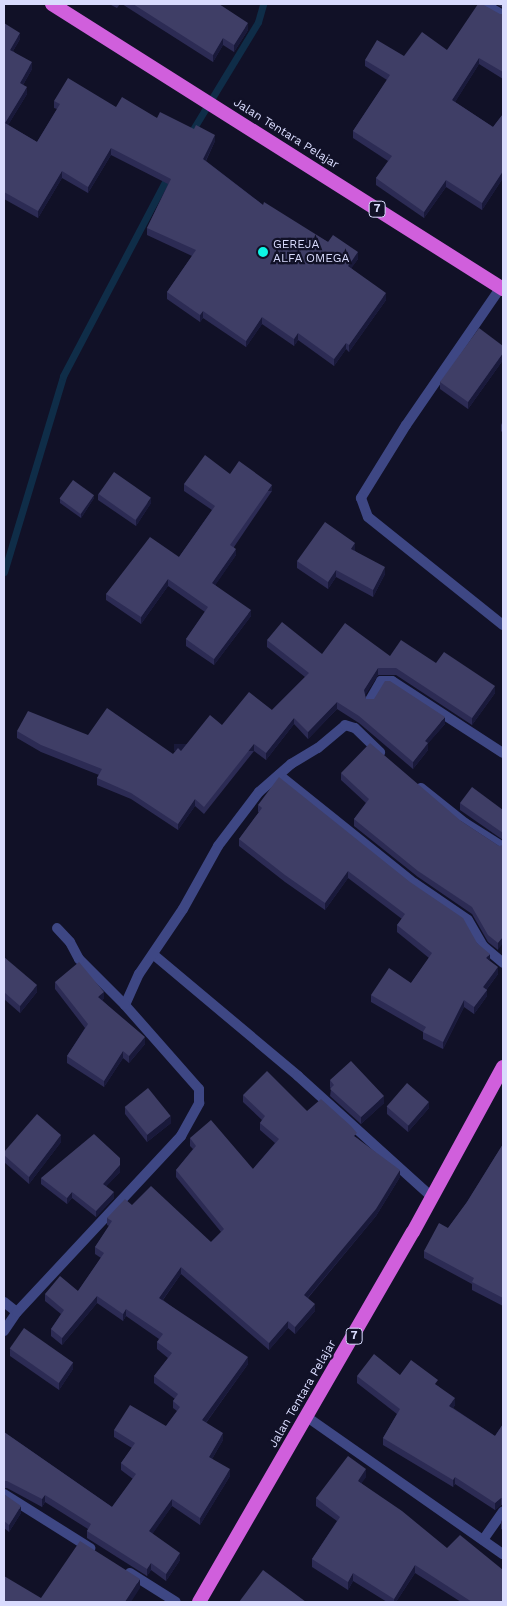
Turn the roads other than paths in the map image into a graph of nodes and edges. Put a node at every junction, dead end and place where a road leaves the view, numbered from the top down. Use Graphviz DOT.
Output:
graph roads {
  1 [pos="52,4"];
  2 [pos="484,4"];
  3 [pos="503,15"];
  4 [pos="502,288"];
  5 [pos="503,625"];
  6 [pos="370,700"];
  7 [pos="503,753"];
  8 [pos="392,763"];
  9 [pos="279,775"];
  10 [pos="414,782"];
  11 [pos="503,847"];
  12 [pos="57,928"];
  13 [pos="154,955"];
  14 [pos="503,963"];
  15 [pos="125,1005"];
  16 [pos="503,1067"];
  17 [pos="432,1197"];
  18 [pos="4,1302"];
  19 [pos="17,1312"];
  20 [pos="4,1330"];
  21 [pos="307,1417"];
  22 [pos="4,1494"];
  23 [pos="503,1511"];
  24 [pos="483,1540"];
  25 [pos="503,1554"];
  26 [pos="102,1556"];
  27 [pos="118,1566"];
  28 [pos="176,1602"];
  29 [pos="199,1602"];
  1 -- 4 [label="highway, Jalan Tentara Pelajar / 7"];
  2 -- 3 [label="street"];
  4 -- 5 [label="street"];
  6 -- 7 [label="street"];
  8 -- 9 [label="street"];
  9 -- 13 [label="street"];
  9 -- 14 [label="street"];
  10 -- 11 [label="street"];
  12 -- 15 [label="street"];
  13 -- 15 [label="street"];
  13 -- 17 [label="street"];
  15 -- 19 [label="street"];
  16 -- 17 [label="highway, Jalan Tentara Pelajar / 7"];
  17 -- 21 [label="highway, Jalan Tentara Pelajar / 7"];
  18 -- 19 [label="street"];
  19 -- 20 [label="street"];
  21 -- 24 [label="street"];
  21 -- 29 [label="highway, Jalan Tentara Pelajar / 7"];
  22 -- 26 [label="street"];
  23 -- 24 [label="street"];
  24 -- 25 [label="street"];
  27 -- 28 [label="street"];
}
